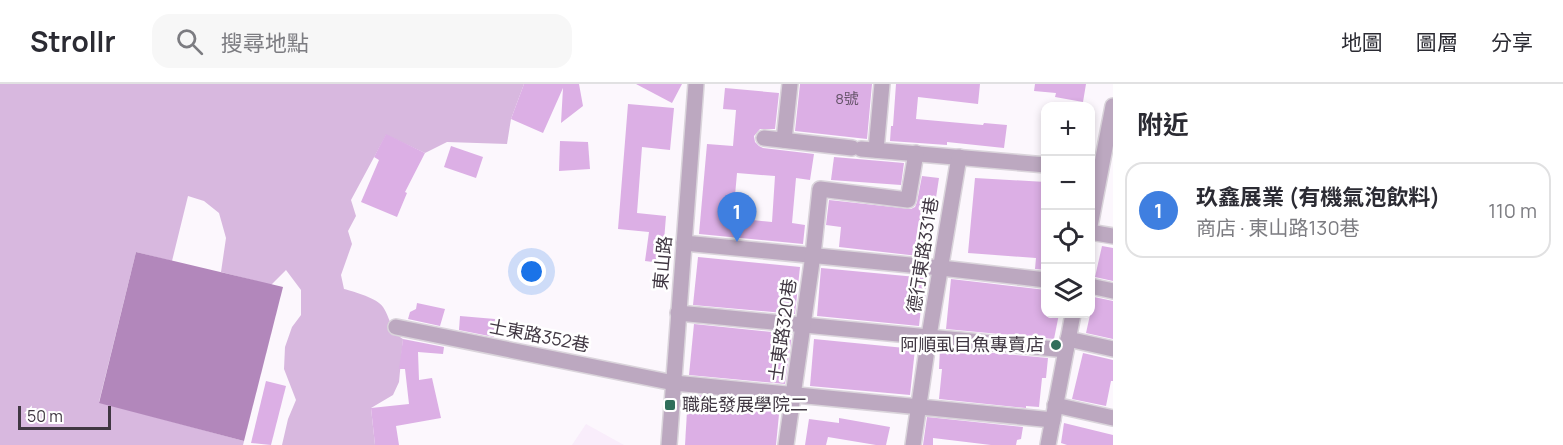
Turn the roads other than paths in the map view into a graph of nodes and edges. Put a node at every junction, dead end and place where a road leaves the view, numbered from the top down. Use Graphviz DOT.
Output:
graph roads {
  1 [pos="696,84"];
  2 [pos="790,84"];
  3 [pos="882,84"];
  4 [pos="1112,113"];
  5 [pos="764,138"];
  6 [pos="784,140"];
  7 [pos="863,149"];
  8 [pos="916,153"];
  9 [pos="959,157"];
  10 [pos="1041,165"];
  11 [pos="1096,170"];
  12 [pos="1092,210"];
  13 [pos="1095,233"];
  14 [pos="1113,236"];
  15 [pos="684,243"];
  16 [pos="813,255"];
  17 [pos="941,268"];
  18 [pos="1041,279"];
  19 [pos="1095,287"];
  20 [pos="1113,291"];
  21 [pos="678,313"];
  22 [pos="1072,318"];
  23 [pos="803,325"];
  24 [pos="396,327"];
  25 [pos="929,336"];
  26 [pos="1067,344"];
  27 [pos="1113,349"];
  28 [pos="674,383"];
  29 [pos="794,394"];
  30 [pos="919,406"];
  31 [pos="1054,413"];
  32 [pos="1113,418"];
  33 [pos="669,445"];
  34 [pos="786,445"];
  35 [pos="913,445"];
  36 [pos="1048,445"];
  1 -- 15 [label="street, 東山路"];
  2 -- 6 [label="street"];
  3 -- 7 [label="street"];
  4 -- 11 [label="street"];
  5 -- 6 [label="street"];
  6 -- 7 [label="street"];
  7 -- 8 [label="street"];
  8 -- 9 [label="street"];
  8 -- 16 [label="street, 士東路320巷"];
  9 -- 10 [label="street"];
  9 -- 17 [label="street, 德行東路331巷"];
  11 -- 12 [label="street"];
  13 -- 14 [label="street"];
  15 -- 16 [label="street"];
  15 -- 21 [label="street, 東山路"];
  16 -- 17 [label="street"];
  16 -- 23 [label="street, 士東路320巷"];
  17 -- 18 [label="street"];
  17 -- 25 [label="street, 德行東路331巷"];
  19 -- 20 [label="street"];
  21 -- 23 [label="street"];
  21 -- 28 [label="street, 東山路"];
  22 -- 26 [label="street"];
  23 -- 25 [label="street"];
  23 -- 29 [label="street, 士東路320巷"];
  24 -- 28 [label="street, 士東路352巷"];
  25 -- 26 [label="street"];
  25 -- 30 [label="street, 德行東路331巷"];
  26 -- 27 [label="street"];
  26 -- 31 [label="street"];
  28 -- 29 [label="street, 士東路352巷"];
  28 -- 33 [label="street, 東山路"];
  29 -- 30 [label="street, 士東路352巷"];
  29 -- 34 [label="street, 士東路320巷"];
  30 -- 31 [label="street, 士東路352巷"];
  30 -- 35 [label="street, 德行東路331巷"];
  31 -- 32 [label="street, 士東路352巷"];
  31 -- 36 [label="street"];
}
